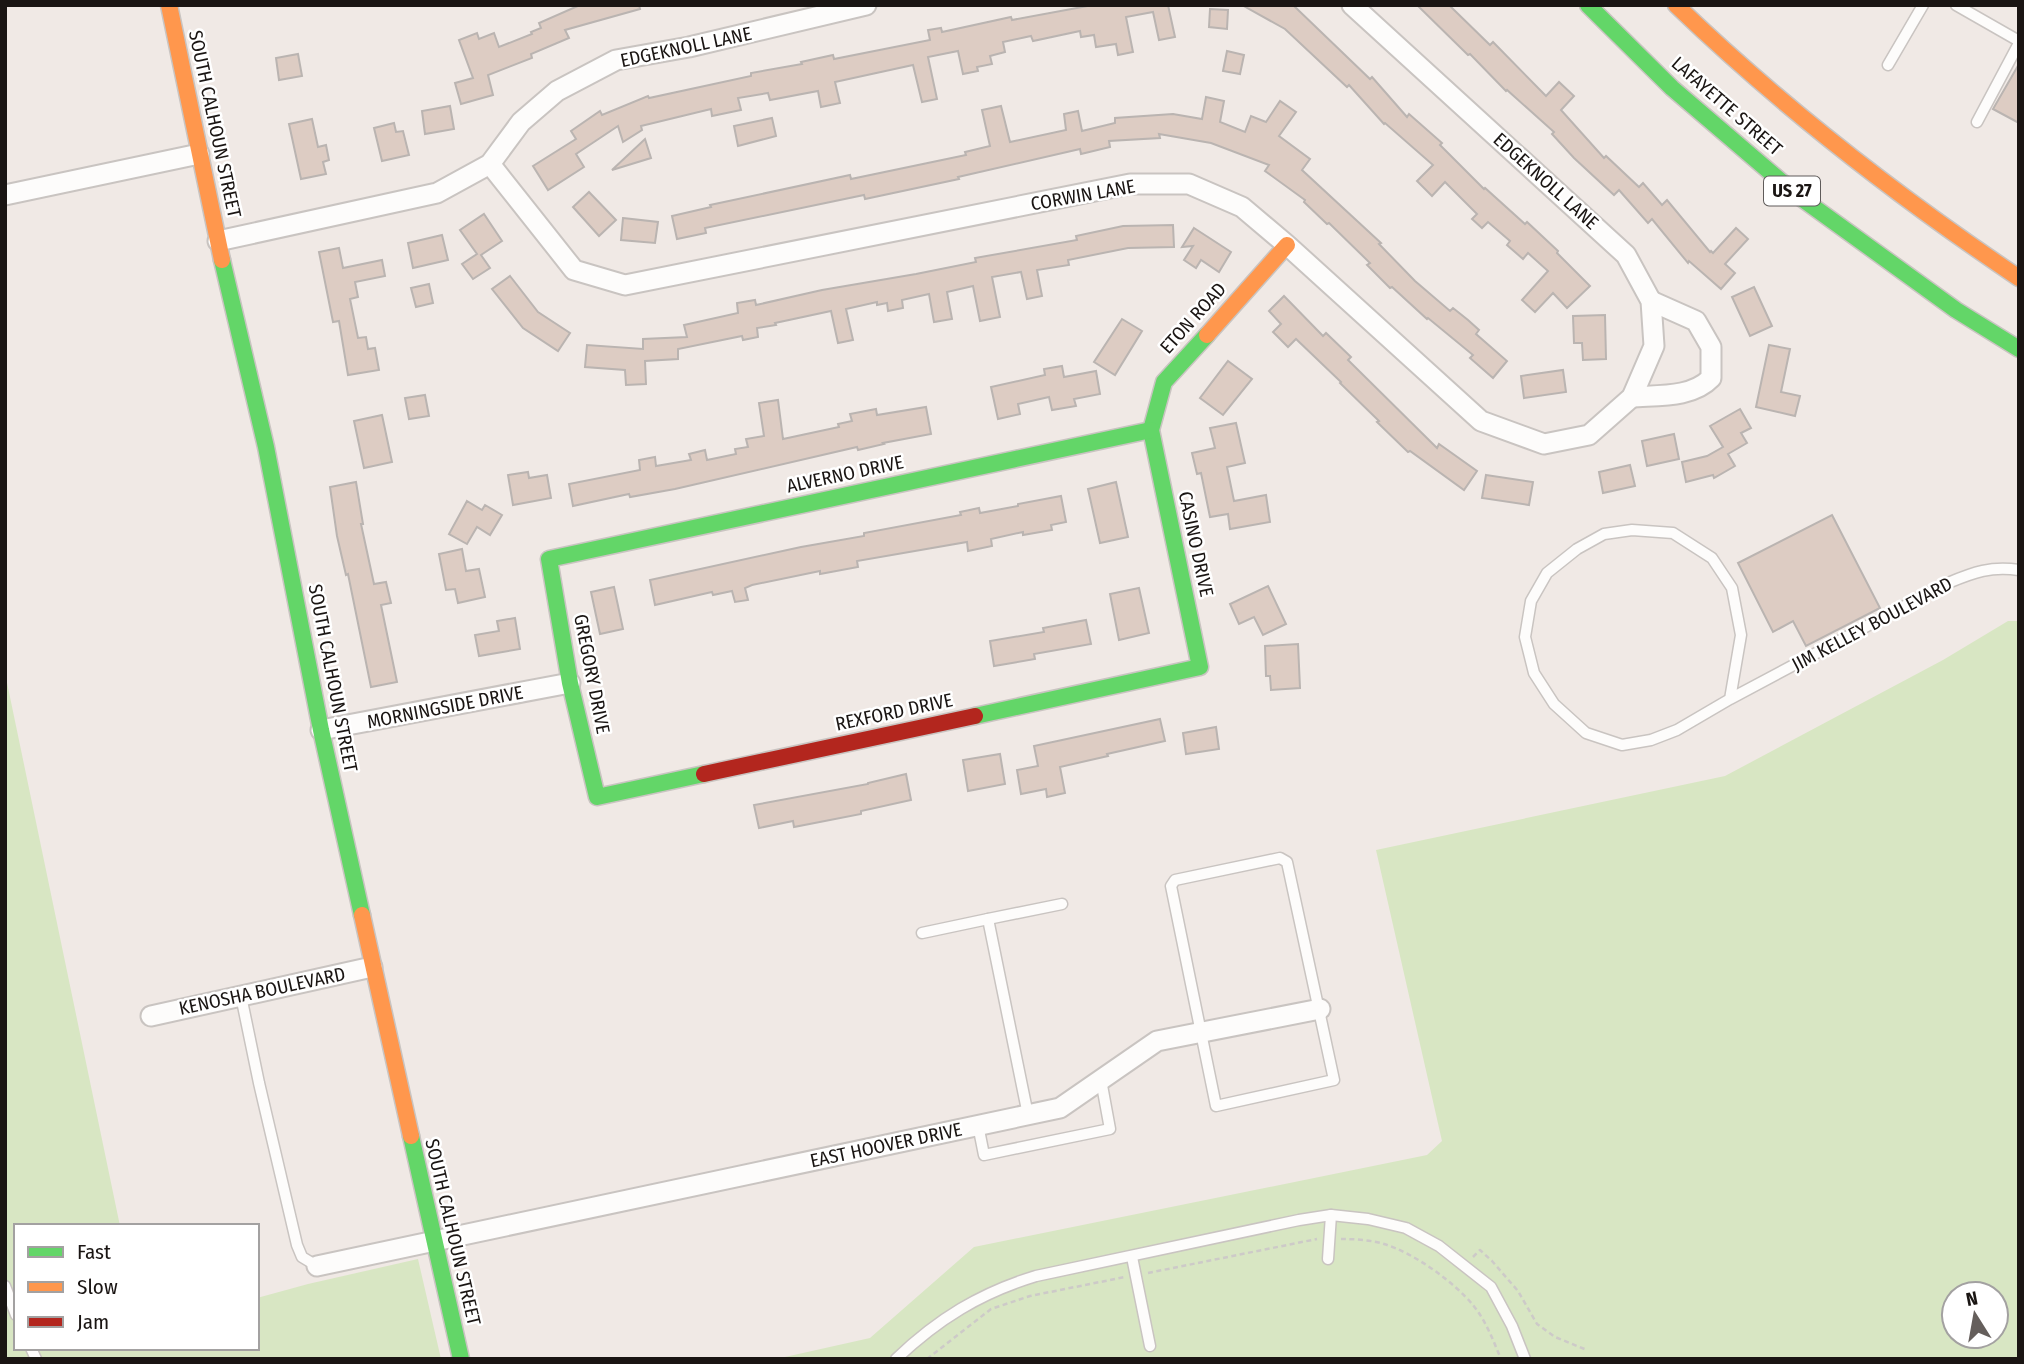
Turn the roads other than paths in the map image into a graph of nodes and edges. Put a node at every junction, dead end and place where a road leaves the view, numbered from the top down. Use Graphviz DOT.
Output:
graph roads {
  1 [pos="169,5"];
  2 [pos="866,5"];
  3 [pos="1352,5"];
  4 [pos="1588,5"];
  5 [pos="1676,5"];
  6 [pos="1923,5"];
  7 [pos="1956,5"];
  8 [pos="2019,42"];
  9 [pos="1888,65"];
  10 [pos="1978,122"];
  11 [pos="199,153"];
  12 [pos="489,164"];
  13 [pos="5,195"];
  14 [pos="218,241"];
  15 [pos="1287,245"];
  16 [pos="2019,278"];
  17 [pos="1651,301"];
  18 [pos="2019,349"];
  19 [pos="1632,397"];
  20 [pos="1151,430"];
  21 [pos="548,559"];
  22 [pos="2019,570"];
  23 [pos="1199,667"];
  24 [pos="570,683"];
  25 [pos="1730,699"];
  26 [pos="321,730"];
  27 [pos="597,797"];
  28 [pos="1062,904"];
  29 [pos="988,919"];
  30 [pos="922,933"];
  31 [pos="372,967"];
  32 [pos="242,996"];
  33 [pos="1320,1009"];
  34 [pos="151,1016"];
  35 [pos="1200,1034"];
  36 [pos="1101,1080"];
  37 [pos="1028,1115"];
  38 [pos="978,1125"];
  39 [pos="1331,1216"];
  40 [pos="433,1241"];
  41 [pos="1132,1257"];
  42 [pos="1328,1259"];
  43 [pos="317,1266"];
  44 [pos="5,1286"];
  45 [pos="14,1310"];
  46 [pos="1150,1346"];
  47 [pos="461,1359"];
  48 [pos="896,1359"];
  49 [pos="1525,1359"];
  1 -- 11 [label="main road, SOUTH CALHOUN STREET"];
  2 -- 12 [label="street, EDGEKNOLL LANE"];
  3 -- 17 [label="street, EDGEKNOLL LANE"];
  4 -- 18 [label="main road, LAFAYETTE STREET / US 27"];
  5 -- 16 [label="main road, LAFAYETTE STREET"];
  6 -- 9 [label="lane"];
  7 -- 8 [label="lane"];
  8 -- 10 [label="lane"];
  11 -- 13 [label="street"];
  11 -- 14 [label="main road, SOUTH CALHOUN STREET"];
  12 -- 14 [label="street, EDGEKNOLL LANE"];
  12 -- 15 [label="street, CORWIN LANE"];
  14 -- 26 [label="main road, SOUTH CALHOUN STREET"];
  15 -- 19 [label="street, CORWIN LANE"];
  15 -- 20 [label="main road, ETON ROAD"];
  17 -- 19 [label="street, EDGEKNOLL LANE"];
  17 -- 19 [label="street"];
  20 -- 21 [label="main road, ALVERNO DRIVE"];
  20 -- 23 [label="main road, CASINO DRIVE"];
  21 -- 24 [label="main road, GREGORY DRIVE"];
  22 -- 25 [label="lane, JIM KELLEY BOULEVARD"];
  23 -- 27 [label="main road, REXFORD DRIVE"];
  24 -- 26 [label="street, MORNINGSIDE DRIVE"];
  24 -- 27 [label="main road, GREGORY DRIVE"];
  25 -- 25 [label="lane, JIM KELLEY BOULEVARD"];
  26 -- 31 [label="main road, SOUTH CALHOUN STREET"];
  28 -- 29 [label="lane"];
  29 -- 30 [label="lane"];
  29 -- 37 [label="lane"];
  31 -- 32 [label="street, KENOSHA BOULEVARD"];
  31 -- 40 [label="main road, SOUTH CALHOUN STREET"];
  32 -- 34 [label="street, KENOSHA BOULEVARD"];
  32 -- 43 [label="lane"];
  33 -- 35 [label="street, EAST HOOVER DRIVE"];
  33 -- 35 [label="lane"];
  33 -- 35 [label="lane"];
  35 -- 36 [label="street, EAST HOOVER DRIVE"];
  36 -- 37 [label="street, EAST HOOVER DRIVE"];
  36 -- 38 [label="lane"];
  37 -- 38 [label="street, EAST HOOVER DRIVE"];
  38 -- 40 [label="street, EAST HOOVER DRIVE"];
  39 -- 41 [label="lane"];
  39 -- 42 [label="lane"];
  39 -- 49 [label="lane"];
  40 -- 43 [label="street, EAST HOOVER DRIVE"];
  40 -- 47 [label="main road, SOUTH CALHOUN STREET"];
  41 -- 46 [label="lane"];
  41 -- 48 [label="lane"];
  44 -- 45 [label="lane"];
}
